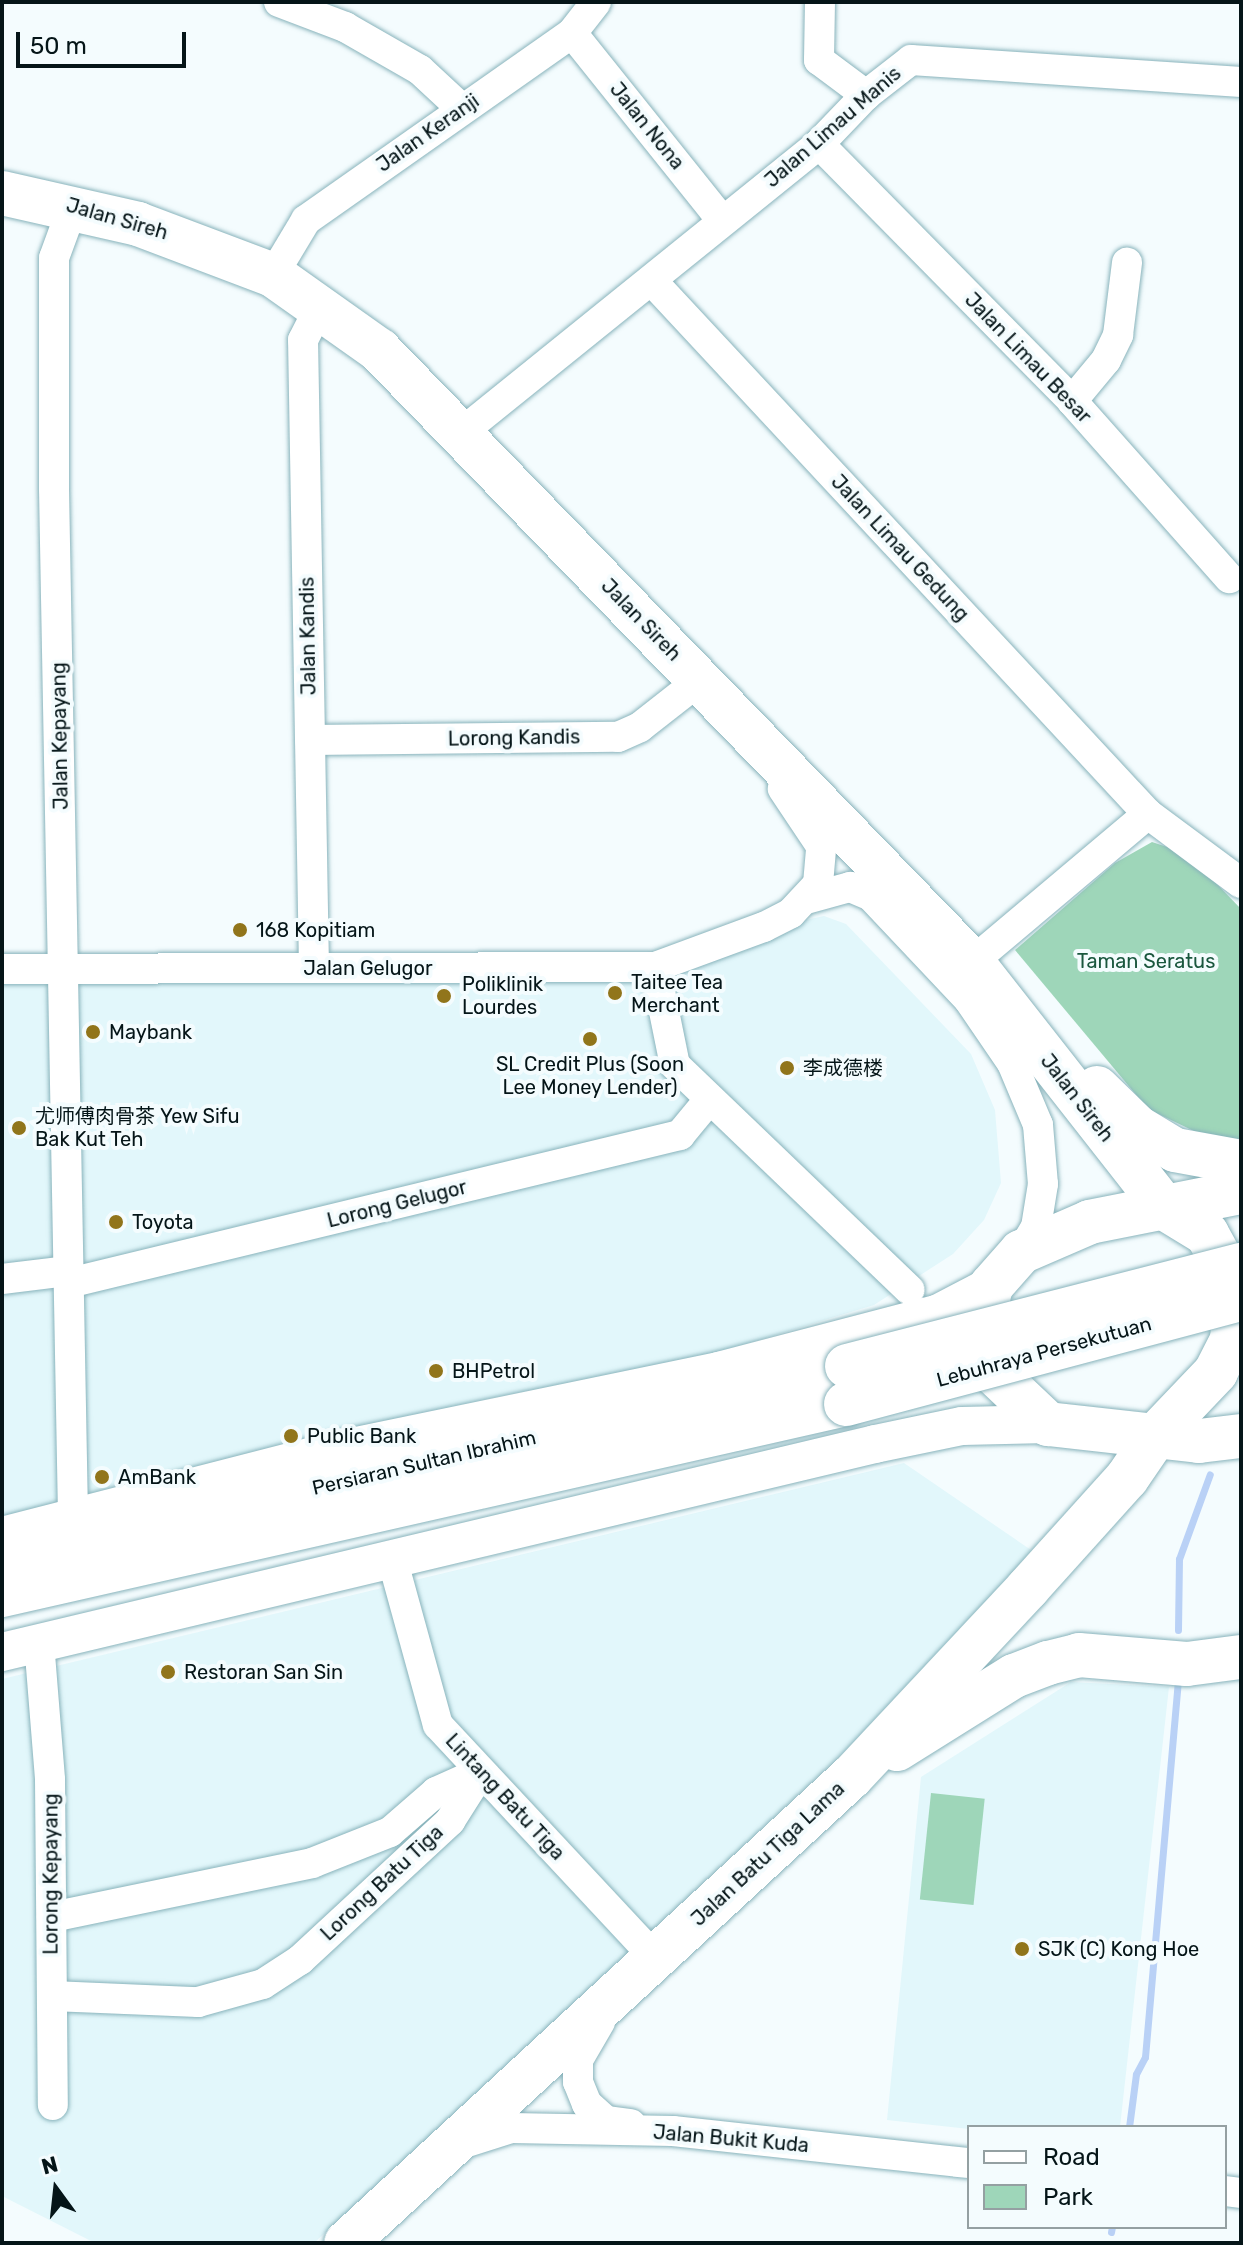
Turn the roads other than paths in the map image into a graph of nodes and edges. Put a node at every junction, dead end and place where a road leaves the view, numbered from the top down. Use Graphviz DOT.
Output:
graph roads {
  1 [pos="279,2"];
  2 [pos="596,2"];
  3 [pos="820,2"];
  4 [pos="572,33"];
  5 [pos="1241,82"];
  6 [pos="866,95"];
  7 [pos="462,109"];
  8 [pos="819,144"];
  9 [pos="2,193"];
  10 [pos="73,206"];
  11 [pos="722,220"];
  12 [pos="1127,263"];
  13 [pos="273,275"];
  14 [pos="652,281"];
  15 [pos="320,307"];
  16 [pos="1072,401"];
  17 [pos="461,433"];
  18 [pos="1229,578"];
  19 [pos="700,680"];
  20 [pos="745,726"];
  21 [pos="310,740"];
  22 [pos="1148,814"];
  23 [pos="1241,883"];
  24 [pos="806,899"];
  25 [pos="972,962"];
  26 [pos="655,967"];
  27 [pos="314,968"];
  28 [pos="2,969"];
  29 [pos="65,969"];
  30 [pos="709,1100"];
  31 [pos="1241,1162"];
  32 [pos="1241,1192"];
  33 [pos="1166,1209"];
  34 [pos="1021,1252"];
  35 [pos="1241,1265"];
  36 [pos="68,1277"];
  37 [pos="2,1279"];
  38 [pos="991,1286"];
  39 [pos="910,1290"];
  40 [pos="1241,1299"];
  41 [pos="804,1348"];
  42 [pos="847,1385"];
  43 [pos="1048,1424"];
  44 [pos="1157,1434"];
  45 [pos="1241,1436"];
  46 [pos="875,1444"];
  47 [pos="73,1518"];
  48 [pos="2,1536"];
  49 [pos="393,1562"];
  50 [pos="2,1563"];
  51 [pos="2,1595"];
  52 [pos="39,1642"];
  53 [pos="2,1652"];
  54 [pos="1241,1657"];
  55 [pos="481,1772"];
  56 [pos="851,1777"];
  57 [pos="52,1917"];
  58 [pos="655,1958"];
  59 [pos="617,1994"];
  60 [pos="52,1996"];
  61 [pos="53,2105"];
  62 [pos="673,2131"];
  63 [pos="448,2149"];
  64 [pos="967,2163"];
  65 [pos="346,2243"];
  1 -- 7 [label="street"];
  2 -- 4 [label="street, Jalan Keranji"];
  3 -- 6 [label="street"];
  4 -- 7 [label="street, Jalan Keranji"];
  4 -- 11 [label="street, Jalan Nona"];
  5 -- 6 [label="street, Jalan Limau Manis"];
  6 -- 8 [label="street, Jalan Limau Manis"];
  7 -- 13 [label="street, Jalan Keranji"];
  8 -- 11 [label="street, Jalan Limau Manis"];
  8 -- 16 [label="street, Jalan Limau Besar"];
  9 -- 10 [label="highway, Jalan Sireh"];
  10 -- 13 [label="highway, Jalan Sireh"];
  10 -- 29 [label="street, Jalan Kepayang"];
  11 -- 14 [label="street, Jalan Limau Manis"];
  12 -- 16 [label="street"];
  13 -- 15 [label="highway, Jalan Sireh"];
  14 -- 17 [label="street, Jalan Limau Manis"];
  14 -- 22 [label="street, Jalan Limau Gedung"];
  15 -- 17 [label="highway, Jalan Sireh"];
  15 -- 21 [label="street, Jalan Kandis"];
  16 -- 18 [label="street, Jalan Limau Besar"];
  17 -- 19 [label="highway, Jalan Sireh"];
  19 -- 20 [label="highway, Jalan Sireh"];
  19 -- 21 [label="street, Lorong Kandis"];
  20 -- 24 [label="street"];
  20 -- 25 [label="highway, Jalan Sireh"];
  21 -- 27 [label="street, Jalan Kandis"];
  22 -- 23 [label="street, Jalan Limau Gedung"];
  22 -- 25 [label="street"];
  24 -- 26 [label="street, Jalan Gelugor"];
  24 -- 34 [label="street, Jalan Sireh"];
  25 -- 31 [label="highway"];
  25 -- 33 [label="highway, Jalan Sireh"];
  26 -- 27 [label="street, Jalan Gelugor"];
  26 -- 30 [label="street"];
  27 -- 29 [label="street, Jalan Gelugor"];
  28 -- 29 [label="street, Jalan Gelugor"];
  29 -- 36 [label="street, Jalan Kepayang"];
  30 -- 36 [label="street, Lorong Gelugor"];
  30 -- 39 [label="street"];
  32 -- 33 [label="highway"];
  33 -- 34 [label="highway"];
  33 -- 44 [label="highway"];
  34 -- 38 [label="highway"];
  35 -- 42 [label="highway, Lebuhraya Persekutuan, bridge"];
  36 -- 37 [label="street, Lorong Gelugor"];
  36 -- 47 [label="street, Jalan Kepayang"];
  38 -- 41 [label="main road"];
  38 -- 43 [label="highway"];
  40 -- 42 [label="highway, Lebuhraya Persekutuan, bridge"];
  41 -- 46 [label="main road"];
  41 -- 47 [label="main road"];
  42 -- 50 [label="highway, Persiaran Sultan Ibrahim"];
  42 -- 51 [label="highway, Persiaran Sultan Ibrahim"];
  43 -- 44 [label="highway"];
  43 -- 46 [label="main road"];
  44 -- 45 [label="highway"];
  44 -- 56 [label="highway, Jalan Batu Tiga Lama"];
  46 -- 49 [label="main road"];
  47 -- 48 [label="main road"];
  49 -- 52 [label="main road"];
  49 -- 55 [label="street, Lintang Batu Tiga"];
  52 -- 53 [label="main road"];
  52 -- 57 [label="street, Lorong Kepayang"];
  54 -- 56 [label="highway"];
  55 -- 57 [label="street, Lorong Batu Tiga"];
  55 -- 58 [label="street, Lintang Batu Tiga"];
  55 -- 60 [label="street, Lorong Batu Tiga"];
  56 -- 58 [label="highway, Jalan Batu Tiga Lama"];
  57 -- 60 [label="street, Lorong Kepayang"];
  58 -- 59 [label="highway, Jalan Batu Tiga Lama"];
  59 -- 62 [label="street"];
  59 -- 63 [label="highway, Jalan Batu Tiga Lama"];
  60 -- 61 [label="street, Lorong Kepayang"];
  62 -- 63 [label="street, Jalan Bukit Kuda"];
  62 -- 64 [label="street, Jalan Bukit Kuda"];
  63 -- 65 [label="highway, Jalan Batu Tiga Lama"];
}
